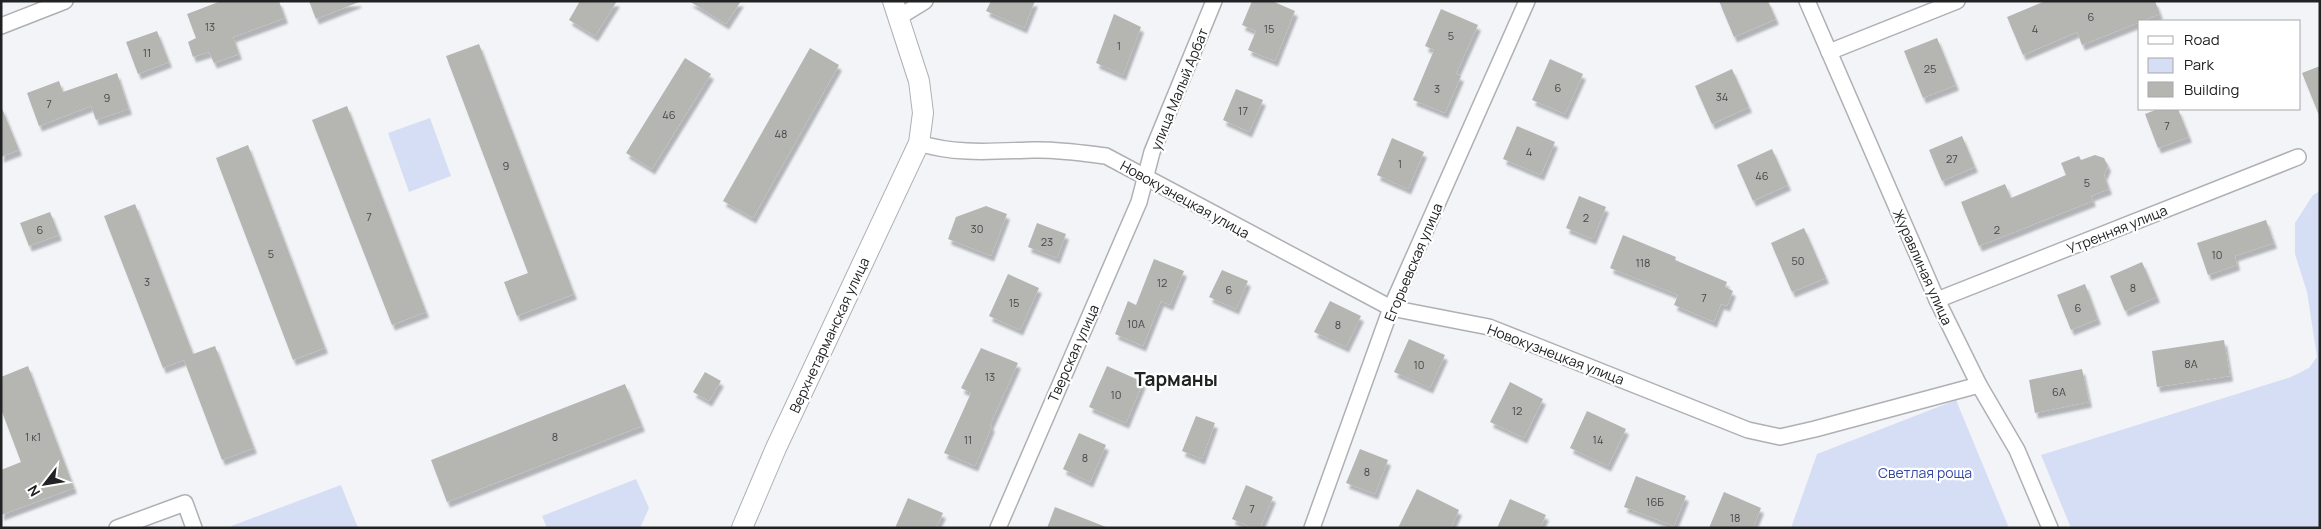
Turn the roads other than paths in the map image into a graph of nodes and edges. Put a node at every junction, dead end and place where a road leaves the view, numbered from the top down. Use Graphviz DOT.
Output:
graph roads {
  1 [pos="66,1"];
  2 [pos="925,1"];
  3 [pos="1214,1"];
  4 [pos="1527,1"];
  5 [pos="1807,1"];
  6 [pos="1957,1"];
  7 [pos="896,9"];
  8 [pos="1,26"];
  9 [pos="1829,52"];
  10 [pos="919,143"];
  11 [pos="2298,157"];
  12 [pos="1147,178"];
  13 [pos="1937,300"];
  14 [pos="1391,308"];
  15 [pos="1978,386"];
  16 [pos="117,528"];
  17 [pos="194,528"];
  18 [pos="742,528"];
  19 [pos="998,528"];
  20 [pos="1312,528"];
  21 [pos="2050,528"];
  1 -- 8 [label="street"];
  2 -- 7 [label="street"];
  3 -- 12 [label="street, улица Малый Арбат"];
  4 -- 14 [label="street, Егорьевская улица"];
  5 -- 9 [label="street, Журавлиная улица"];
  6 -- 9 [label="street"];
  7 -- 10 [label="street, Верхнетарманская улица"];
  9 -- 13 [label="street, Журавлиная улица"];
  10 -- 12 [label="street, Новокузнецкая улица"];
  10 -- 18 [label="street, Верхнетарманская улица"];
  11 -- 13 [label="street, Утренняя улица"];
  12 -- 14 [label="street, Новокузнецкая улица"];
  12 -- 19 [label="street, Тверская улица"];
  13 -- 15 [label="street, Журавлиная улица"];
  14 -- 15 [label="street, Новокузнецкая улица"];
  14 -- 20 [label="street, Егорьевская улица"];
  15 -- 21 [label="street, Журавлиная улица"];
  16 -- 17 [label="street"];
}
